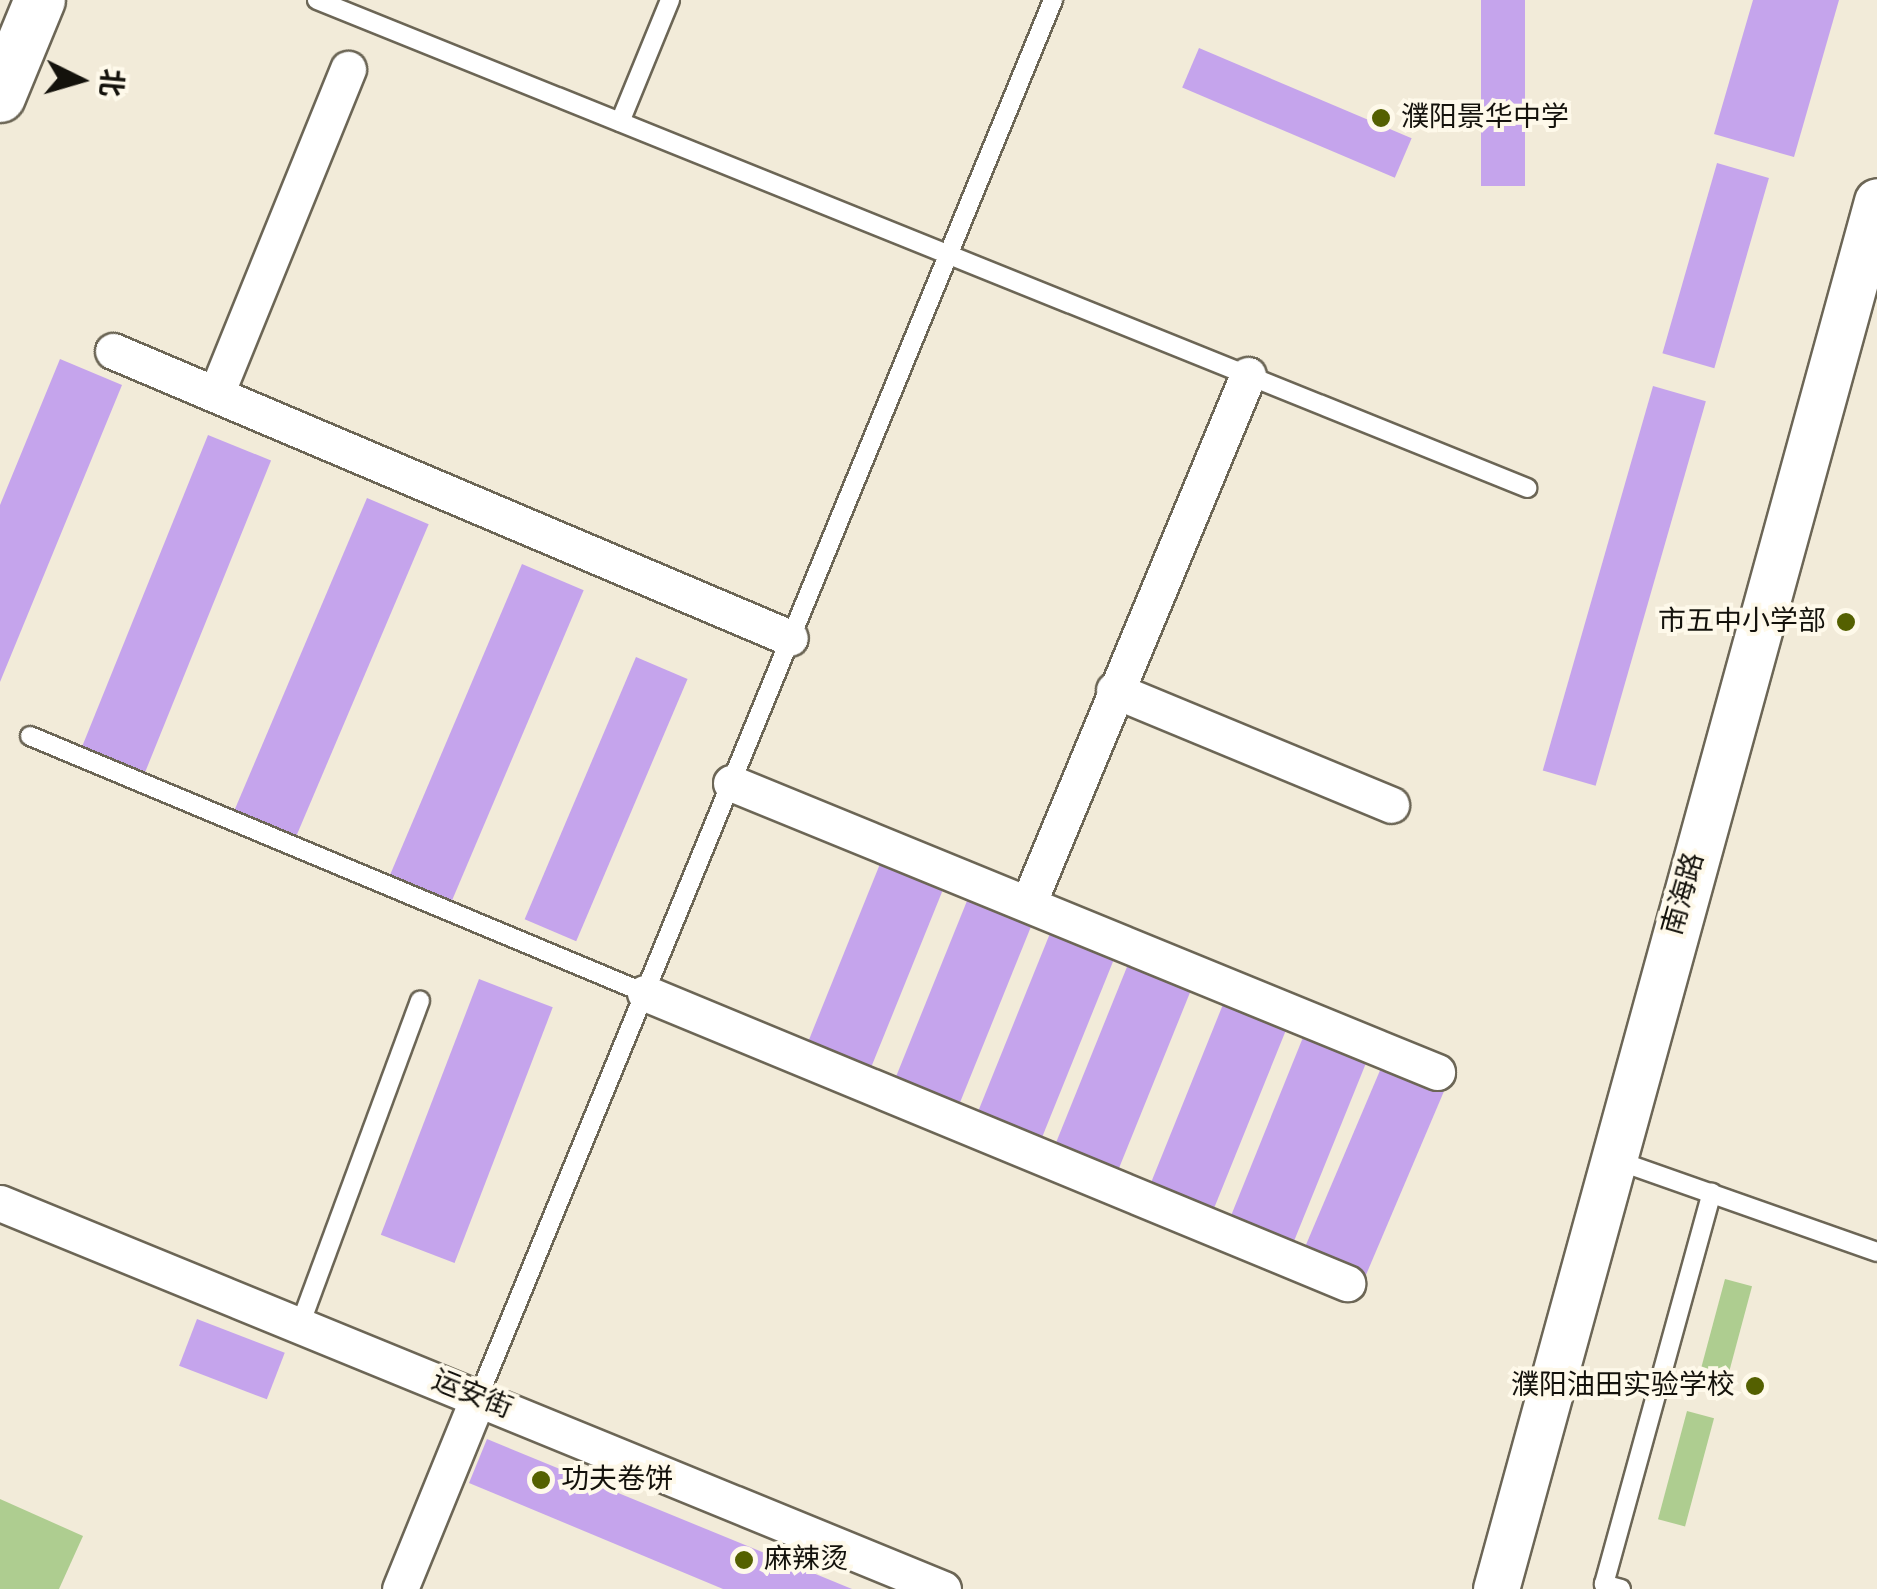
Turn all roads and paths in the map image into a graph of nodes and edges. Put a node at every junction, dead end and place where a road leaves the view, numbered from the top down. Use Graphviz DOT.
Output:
graph roads {
  1 [pos="40,0"];
  2 [pos="316,0"];
  3 [pos="670,0"];
  4 [pos="1053,0"];
  5 [pos="348,69"];
  6 [pos="0,97"];
  7 [pos="620,122"];
  8 [pos="1877,200"];
  9 [pos="948,254"];
  10 [pos="113,351"];
  11 [pos="1248,375"];
  12 [pos="216,394"];
  13 [pos="1527,488"];
  14 [pos="790,638"];
  15 [pos="1114,690"];
  16 [pos="30,736"];
  17 [pos="731,783"];
  18 [pos="1391,805"];
  19 [pos="1028,904"];
  20 [pos="645,993"];
  21 [pos="420,1001"];
  22 [pos="1437,1072"];
  23 [pos="1611,1158"];
  24 [pos="1712,1193"];
  25 [pos="0,1203"];
  26 [pos="1877,1252"];
  27 [pos="1347,1282"];
  28 [pos="300,1326"];
  29 [pos="478,1398"];
  30 [pos="400,1589"];
  31 [pos="943,1589"];
  32 [pos="1496,1589"];
  33 [pos="1622,1589"];
  1 -- 6 [label="main road"];
  2 -- 7 [label="lane"];
  3 -- 7 [label="lane"];
  4 -- 9 [label="lane"];
  5 -- 12 [label="street"];
  7 -- 9 [label="lane"];
  8 -- 23 [label="street, 南海路"];
  9 -- 11 [label="lane"];
  9 -- 14 [label="lane"];
  10 -- 12 [label="street"];
  11 -- 13 [label="lane"];
  11 -- 15 [label="street"];
  12 -- 14 [label="street"];
  14 -- 17 [label="lane"];
  15 -- 18 [label="street"];
  15 -- 19 [label="street"];
  16 -- 20 [label="lane"];
  17 -- 19 [label="street"];
  17 -- 20 [label="lane"];
  19 -- 22 [label="street"];
  20 -- 27 [label="street"];
  20 -- 29 [label="lane"];
  21 -- 28 [label="lane"];
  23 -- 24 [label="lane"];
  23 -- 32 [label="street, 南海路"];
  24 -- 26 [label="lane"];
  24 -- 33 [label="lane"];
  25 -- 28 [label="street, 运安街"];
  28 -- 29 [label="street, 运安街"];
  29 -- 30 [label="street"];
  29 -- 31 [label="street, 运安街"];
}
